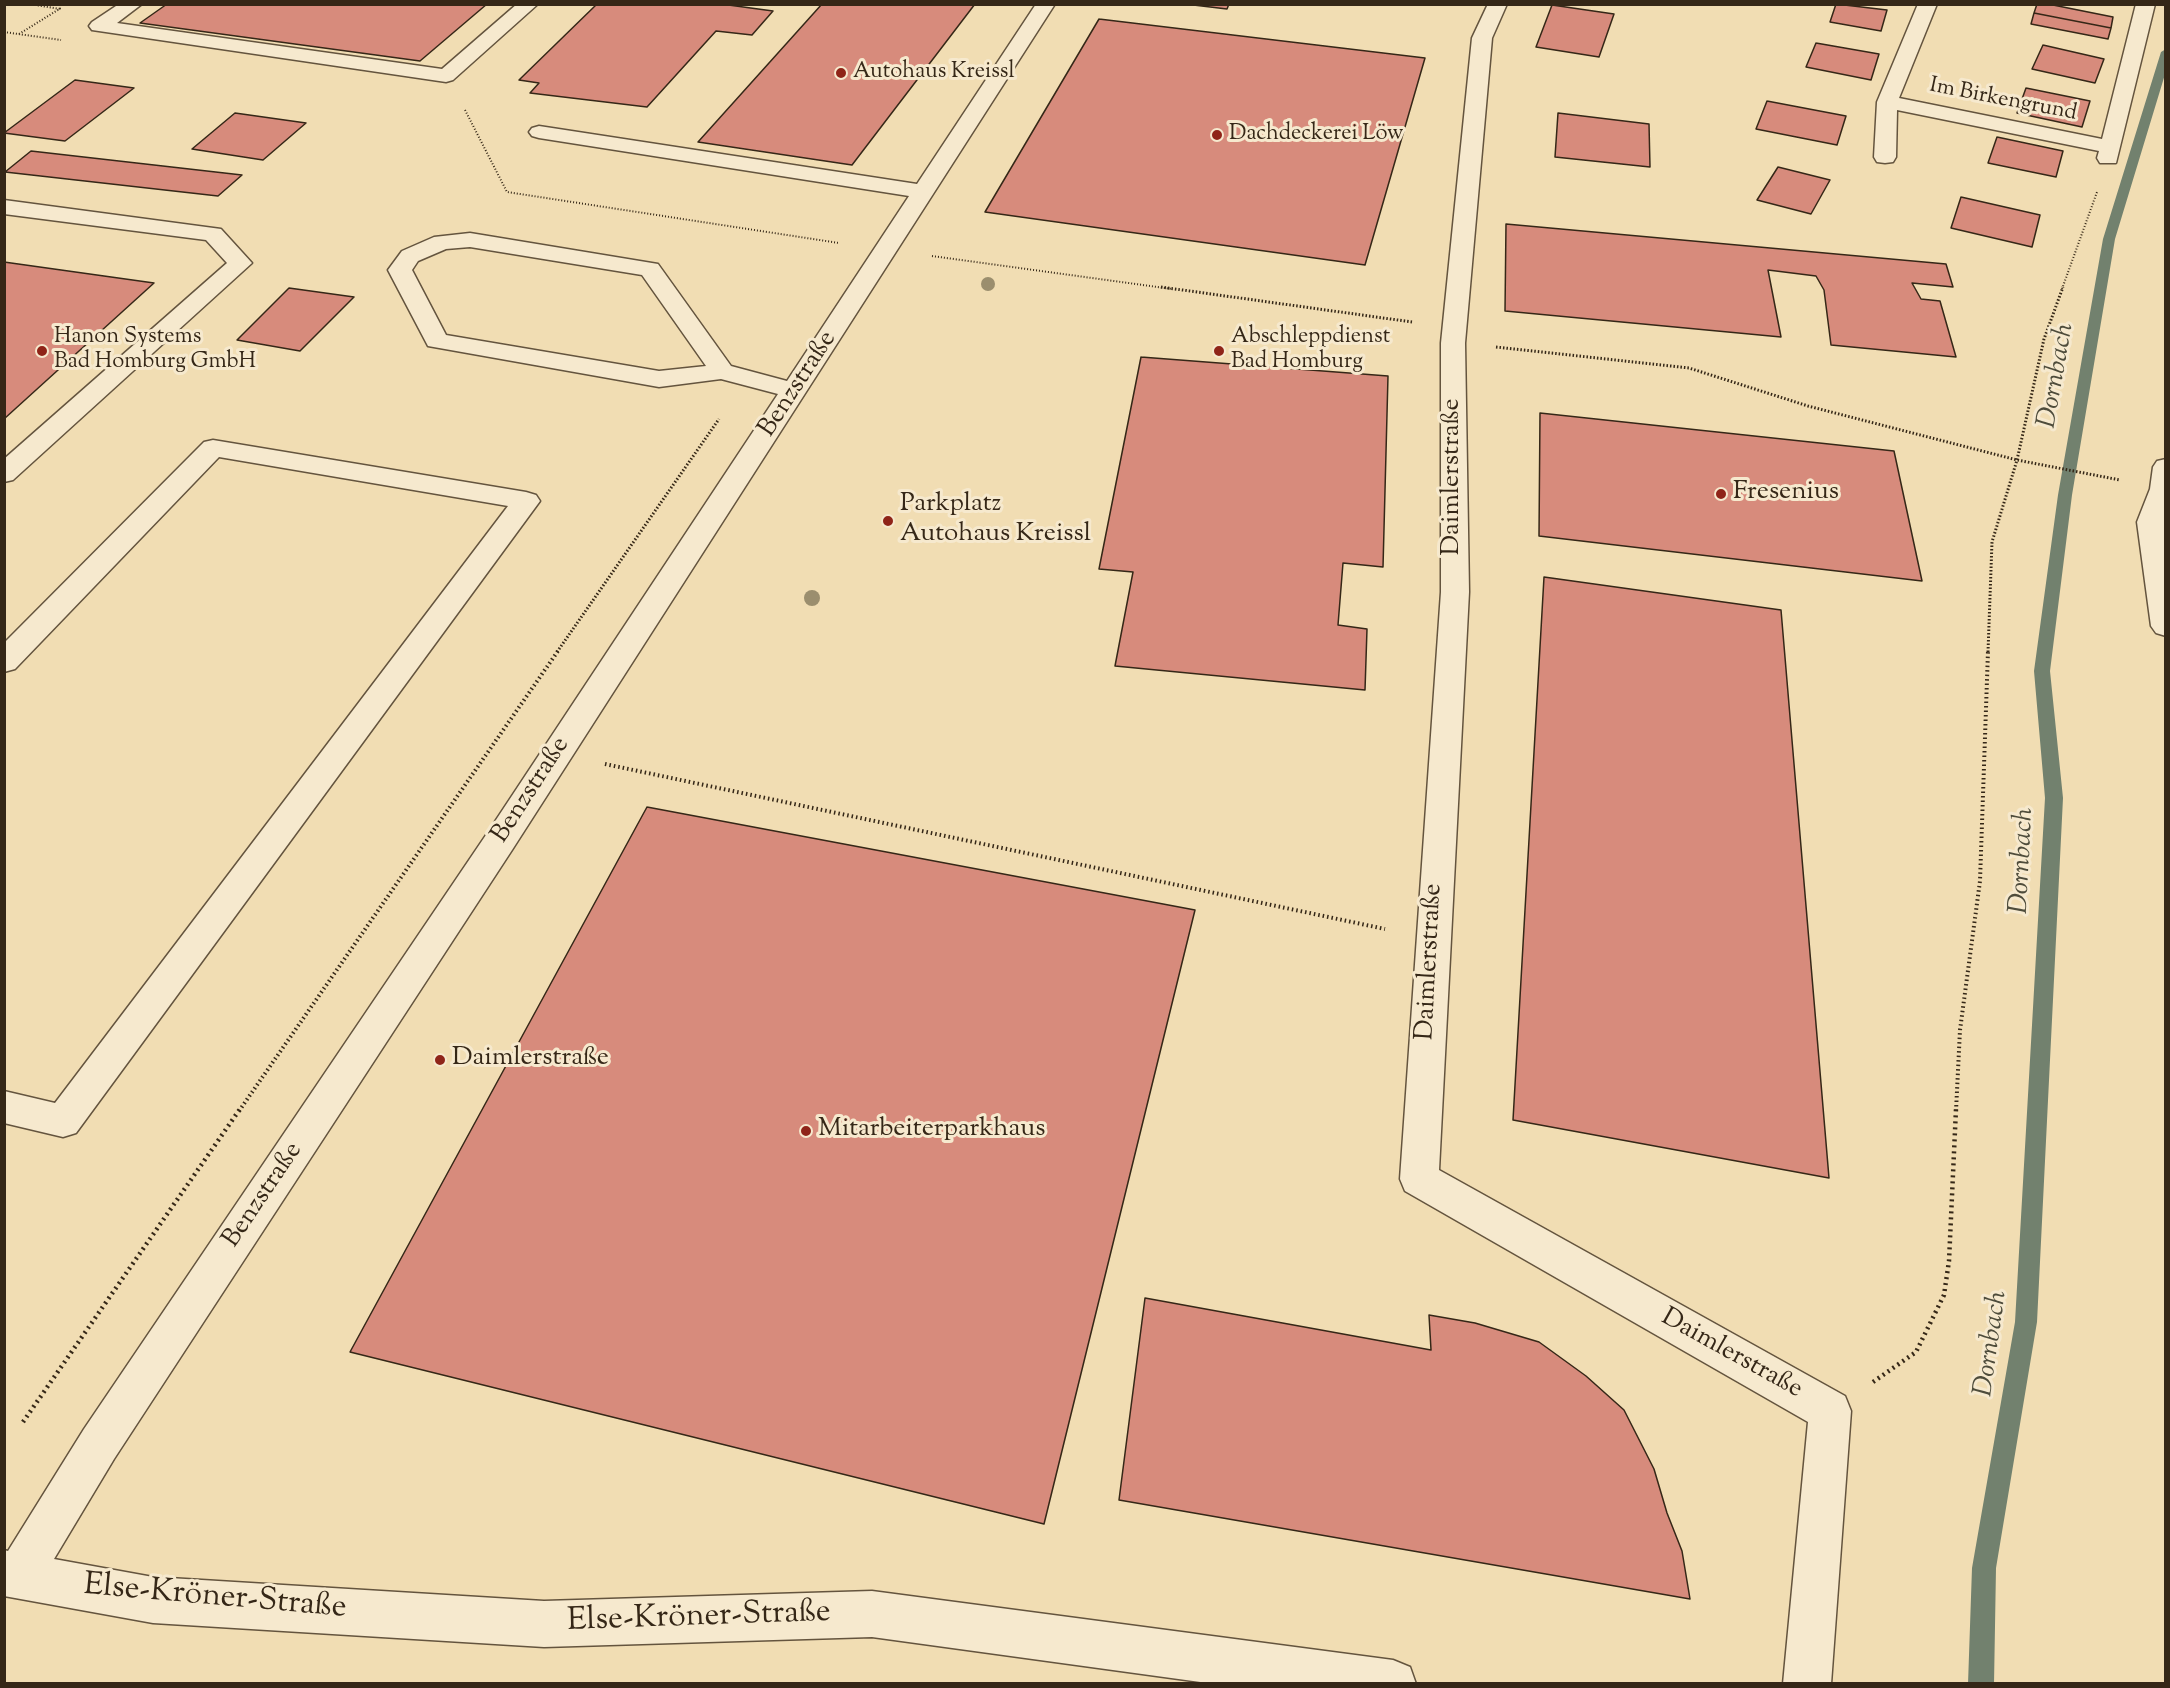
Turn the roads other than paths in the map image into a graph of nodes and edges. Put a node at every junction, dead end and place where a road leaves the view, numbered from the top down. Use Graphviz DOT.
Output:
graph roads {
  1 [pos="133,4"];
  2 [pos="529,4"];
  3 [pos="1046,4"];
  4 [pos="1498,4"];
  5 [pos="1928,4"];
  6 [pos="2146,4"];
  7 [pos="1887,102"];
  8 [pos="539,132"];
  9 [pos="1885,157"];
  10 [pos="924,192"];
  11 [pos="4,207"];
  12 [pos="722,370"];
  13 [pos="795,391"];
  14 [pos="2166,467"];
  15 [pos="4,474"];
  16 [pos="2166,626"];
  17 [pos="4,662"];
  18 [pos="4,1107"];
  19 [pos="11,1575"];
  20 [pos="1393,1683"];
  21 [pos="1807,1683"];
  1 -- 2 [label="street"];
  3 -- 10 [label="street, Benzstraße"];
  4 -- 21 [label="street, Daimlerstraße"];
  5 -- 7 [label="street, Im Birkengrund"];
  6 -- 7 [label="street, Im Birkengrund"];
  7 -- 9 [label="street, Im Birkengrund"];
  8 -- 10 [label="street"];
  10 -- 13 [label="street, Benzstraße"];
  11 -- 15 [label="street"];
  12 -- 12 [label="street"];
  12 -- 13 [label="street"];
  13 -- 19 [label="street, Benzstraße"];
  14 -- 16 [label="street"];
  17 -- 18 [label="street"];
  19 -- 20 [label="street, Else-Kröner-Straße"];
}
